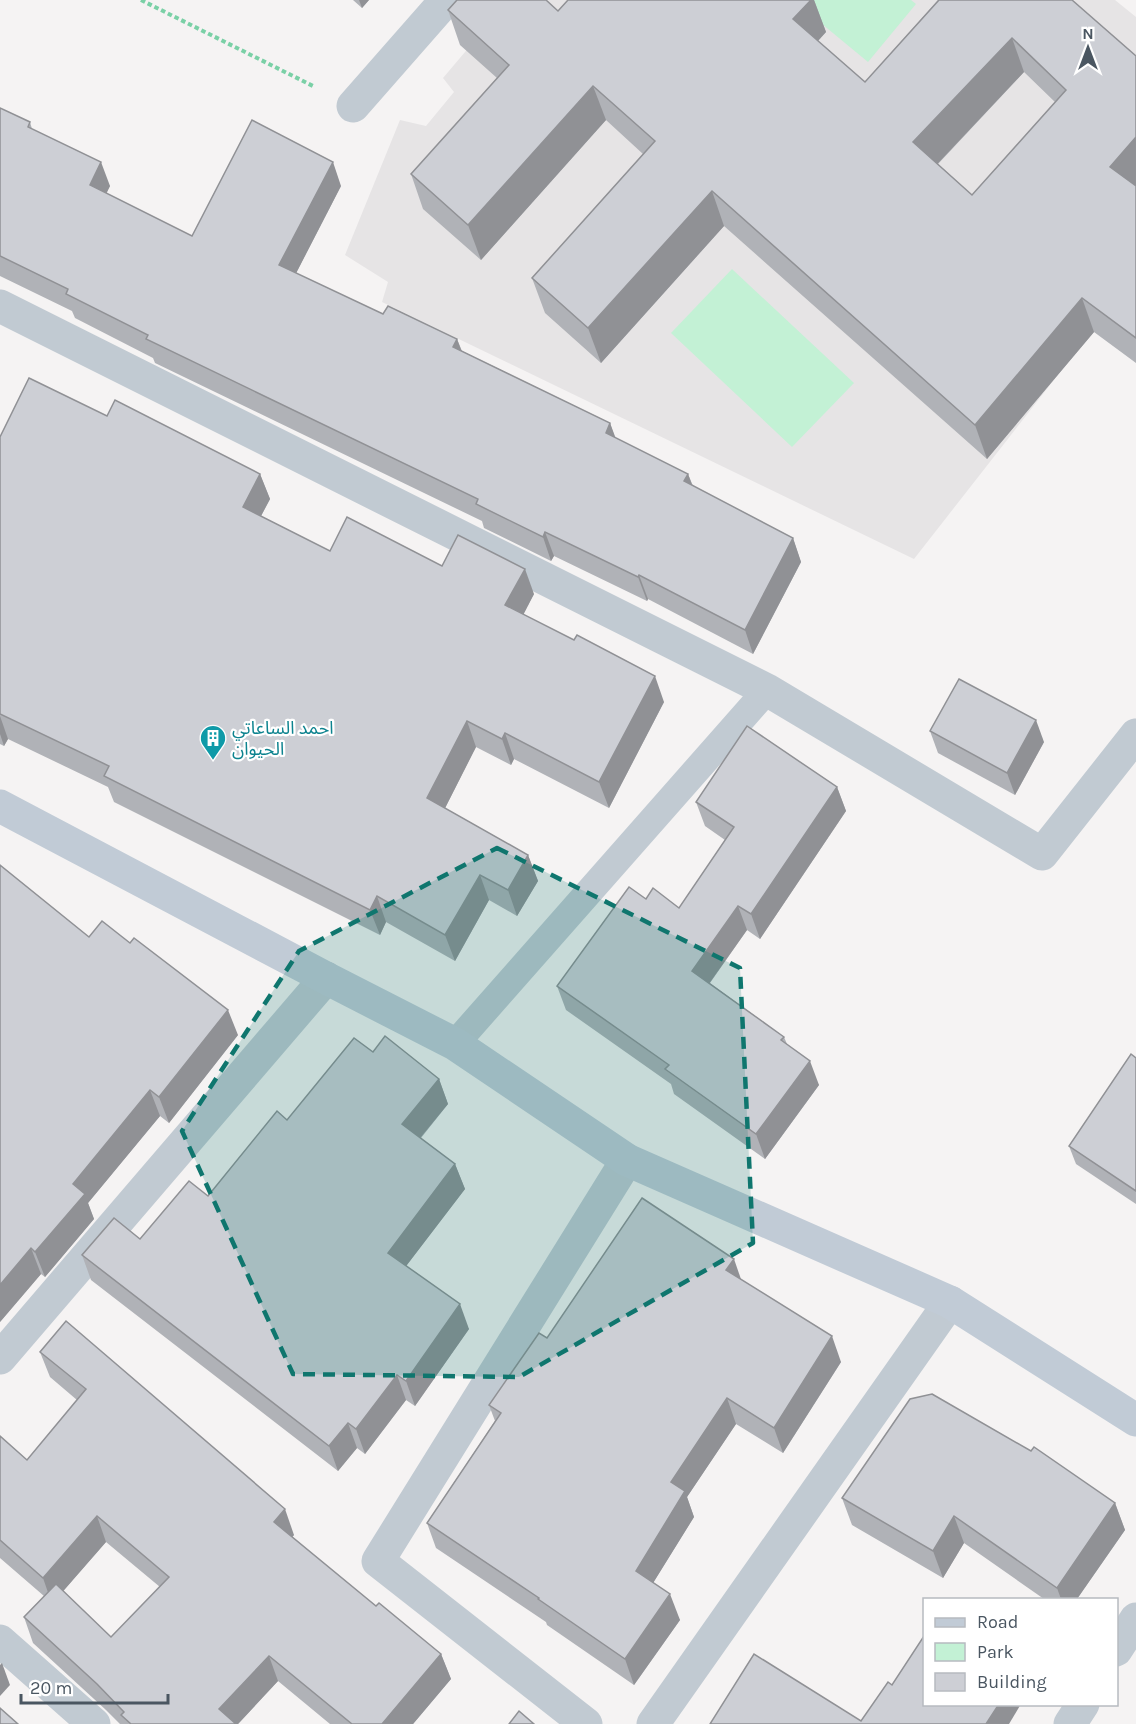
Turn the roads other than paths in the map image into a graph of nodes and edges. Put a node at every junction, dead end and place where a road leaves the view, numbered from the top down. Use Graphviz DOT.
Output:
graph roads {
  1 [pos="446,0"];
  2 [pos="353,106"];
  3 [pos="0,306"];
  4 [pos="767,690"];
  5 [pos="1136,735"];
  6 [pos="0,806"];
  7 [pos="326,978"];
  8 [pos="455,1044"];
  9 [pos="627,1160"];
  10 [pos="950,1302"];
  11 [pos="0,1358"];
  12 [pos="1136,1420"];
  13 [pos="1136,1619"];
  14 [pos="0,1641"];
  15 [pos="1118,1647"];
  16 [pos="1082,1706"];
  17 [pos="94,1724"];
  18 [pos="586,1724"];
  19 [pos="653,1724"];
  20 [pos="1070,1724"];
  1 -- 2 [label="street"];
  3 -- 4 [label="street"];
  4 -- 5 [label="street"];
  4 -- 8 [label="lane"];
  6 -- 7 [label="street"];
  7 -- 8 [label="street"];
  7 -- 11 [label="street"];
  8 -- 9 [label="street"];
  9 -- 10 [label="street"];
  9 -- 18 [label="street"];
  10 -- 12 [label="street"];
  10 -- 19 [label="street"];
  13 -- 15 [label="street"];
  14 -- 17 [label="street"];
  16 -- 20 [label="street"];
}
